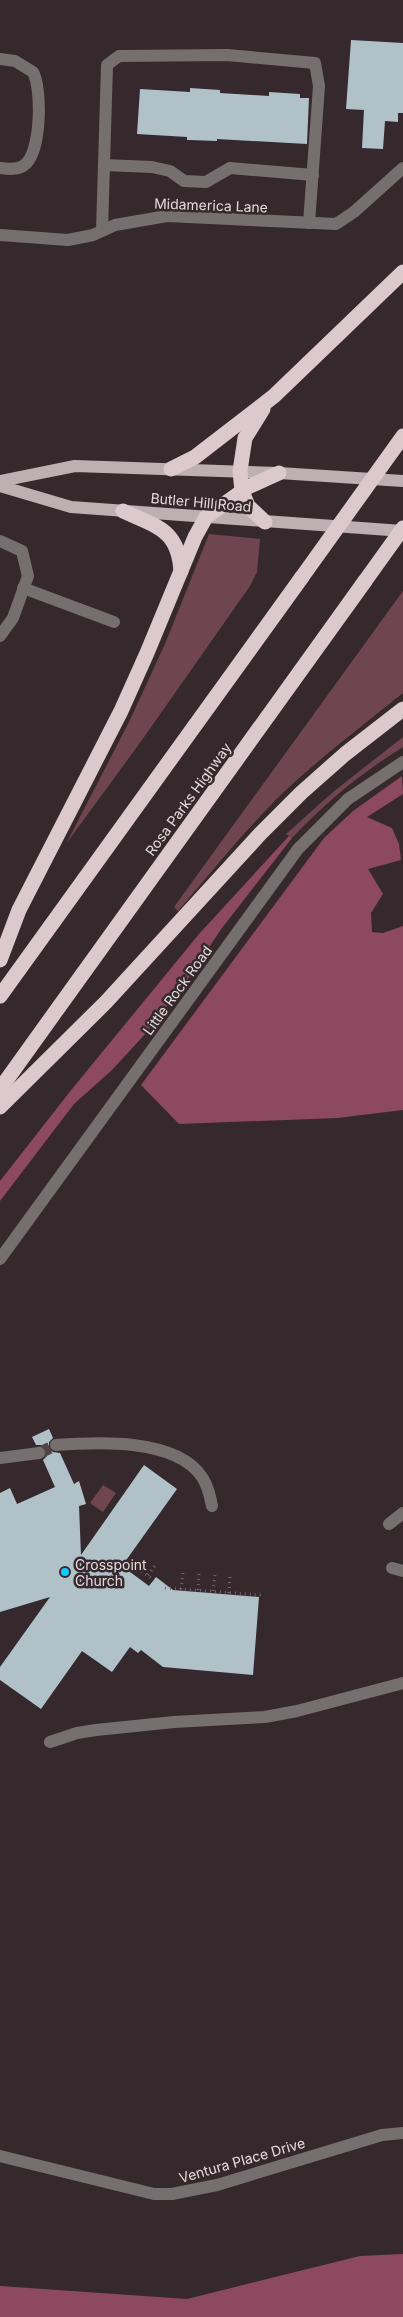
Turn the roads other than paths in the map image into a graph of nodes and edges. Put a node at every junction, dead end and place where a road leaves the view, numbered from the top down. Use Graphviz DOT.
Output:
graph roads {
  1 [pos="0,59"];
  2 [pos="104,165"];
  3 [pos="0,168"];
  4 [pos="403,168"];
  5 [pos="313,175"];
  6 [pos="309,223"];
  7 [pos="102,231"];
  8 [pos="0,235"];
  9 [pos="403,272"];
  10 [pos="274,396"];
  11 [pos="403,436"];
  12 [pos="171,469"];
  13 [pos="240,471"];
  14 [pos="278,473"];
  15 [pos="403,480"];
  16 [pos="0,481"];
  17 [pos="0,486"];
  18 [pos="242,491"];
  19 [pos="123,511"];
  20 [pos="206,517"];
  21 [pos="265,522"];
  22 [pos="403,529"];
  23 [pos="0,542"];
  24 [pos="181,572"];
  25 [pos="23,588"];
  26 [pos="114,622"];
  27 [pos="0,636"];
  28 [pos="403,708"];
  29 [pos="403,762"];
  30 [pos="0,960"];
  31 [pos="0,996"];
  32 [pos="0,1089"];
  33 [pos="0,1106"];
  34 [pos="0,1259"];
  35 [pos="56,1445"];
  36 [pos="39,1453"];
  37 [pos="0,1458"];
  38 [pos="212,1506"];
  39 [pos="403,1513"];
  40 [pos="389,1524"];
  41 [pos="403,1683"];
  42 [pos="50,1742"];
  43 [pos="403,2133"];
  44 [pos="0,2156"];
  1 -- 3 [label="street"];
  2 -- 5 [label="street"];
  2 -- 5 [label="street"];
  2 -- 7 [label="street"];
  4 -- 6 [label="street, Midamerica Lane"];
  5 -- 6 [label="street"];
  6 -- 7 [label="street, Midamerica Lane"];
  7 -- 8 [label="street, Midamerica Lane"];
  9 -- 10 [label="highway"];
  10 -- 12 [label="highway"];
  10 -- 13 [label="highway"];
  11 -- 31 [label="highway, bridge"];
  12 -- 13 [label="main road"];
  12 -- 16 [label="main road"];
  13 -- 14 [label="main road"];
  13 -- 18 [label="highway"];
  14 -- 15 [label="main road"];
  14 -- 18 [label="highway"];
  17 -- 19 [label="main road, Butler Hill Road"];
  18 -- 20 [label="highway"];
  18 -- 21 [label="highway"];
  19 -- 20 [label="main road, Butler Hill Road"];
  19 -- 24 [label="highway"];
  20 -- 21 [label="main road, Butler Hill Road"];
  20 -- 24 [label="highway"];
  21 -- 22 [label="main road, Butler Hill Road"];
  22 -- 32 [label="highway, Rosa Parks Highway, bridge"];
  23 -- 25 [label="street"];
  24 -- 30 [label="highway"];
  25 -- 26 [label="street"];
  25 -- 27 [label="street"];
  28 -- 33 [label="highway"];
  29 -- 34 [label="street, Little Rock Road"];
  35 -- 38 [label="street"];
  36 -- 37 [label="street"];
  39 -- 40 [label="street"];
  41 -- 42 [label="street"];
  43 -- 44 [label="street, Ventura Place Drive"];
}
